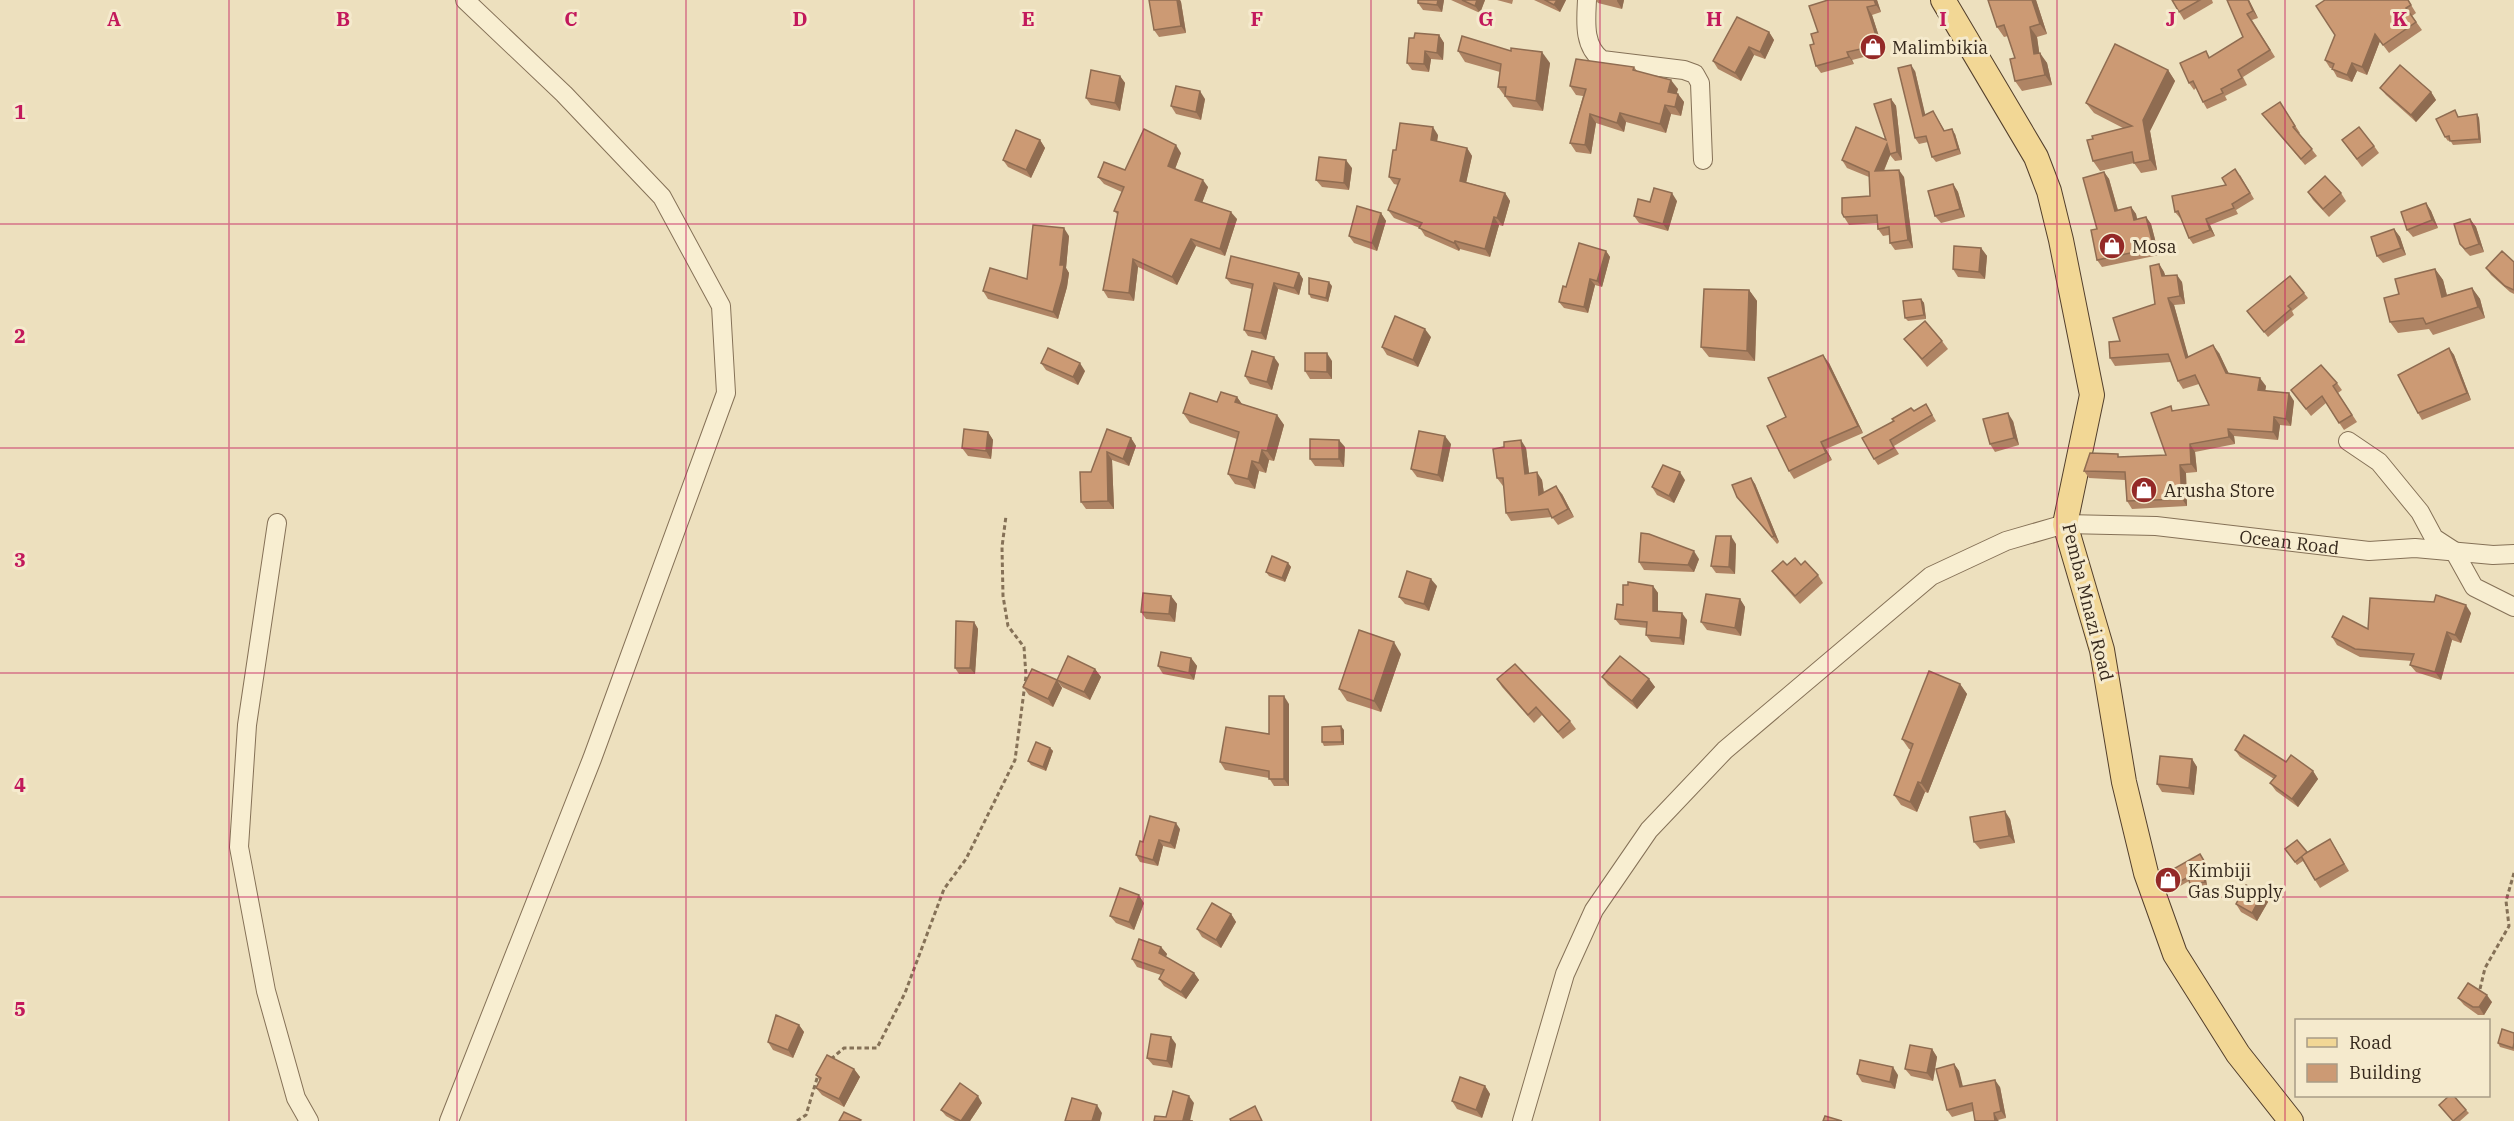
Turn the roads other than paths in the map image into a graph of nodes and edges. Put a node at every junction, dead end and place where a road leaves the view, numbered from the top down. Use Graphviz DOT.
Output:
graph roads {
  1 [pos="465,0"];
  2 [pos="1587,0"];
  3 [pos="1943,0"];
  4 [pos="1703,160"];
  5 [pos="2348,441"];
  6 [pos="277,523"];
  7 [pos="2065,524"];
  8 [pos="2454,551"];
  9 [pos="2514,554"];
  10 [pos="2514,607"];
  11 [pos="309,1121"];
  12 [pos="449,1121"];
  13 [pos="1522,1121"];
  14 [pos="2290,1121"];
  1 -- 12 [label="street"];
  2 -- 4 [label="street"];
  3 -- 7 [label="main road, Pemba Mnazi Road"];
  5 -- 8 [label="street"];
  6 -- 11 [label="street"];
  7 -- 8 [label="street, Ocean Road"];
  7 -- 13 [label="street, Ocean Road"];
  7 -- 14 [label="main road, Pemba Mnazi Road"];
  8 -- 9 [label="street, Ocean Road"];
  8 -- 10 [label="street"];
}
